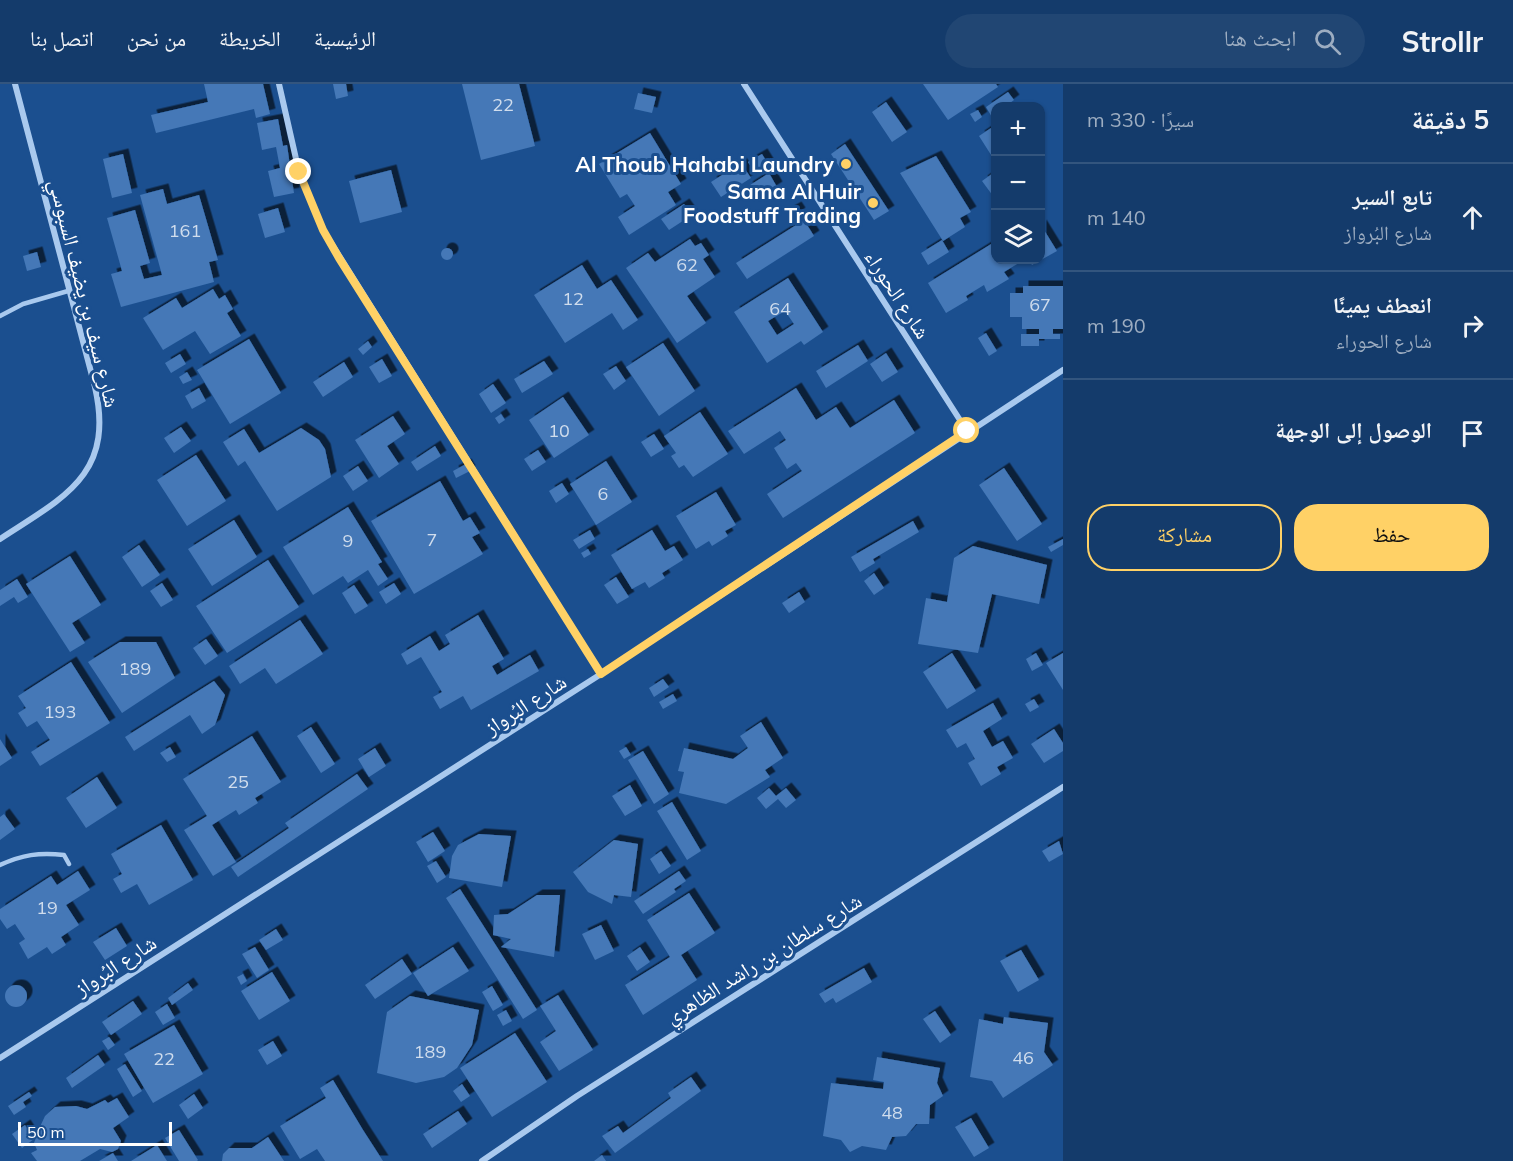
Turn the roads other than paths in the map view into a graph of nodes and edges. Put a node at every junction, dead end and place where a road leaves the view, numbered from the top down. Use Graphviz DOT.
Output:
graph roads {
  1 [pos="15,84"];
  2 [pos="279,84"];
  3 [pos="744,84"];
  4 [pos="68,291"];
  5 [pos="0,316"];
  6 [pos="1063,370"];
  7 [pos="967,431"];
  8 [pos="0,539"];
  9 [pos="601,674"];
  10 [pos="1063,787"];
  11 [pos="69,864"];
  12 [pos="0,866"];
  13 [pos="0,1058"];
  14 [pos="482,1161"];
  1 -- 4 [label="street, شارع سيف بن يضيف السبوسي"];
  2 -- 9 [label="street"];
  3 -- 7 [label="street, شارع الحوراء"];
  4 -- 5 [label="lane"];
  4 -- 8 [label="street, شارع سيف بن يضيف السبوسي"];
  6 -- 7 [label="street, شارع البُرواز"];
  7 -- 9 [label="street, شارع البُرواز"];
  9 -- 13 [label="street, شارع البُرواز"];
  10 -- 14 [label="street, شارع سلطان بن راشد الظاهري"];
  11 -- 12 [label="lane"];
}
